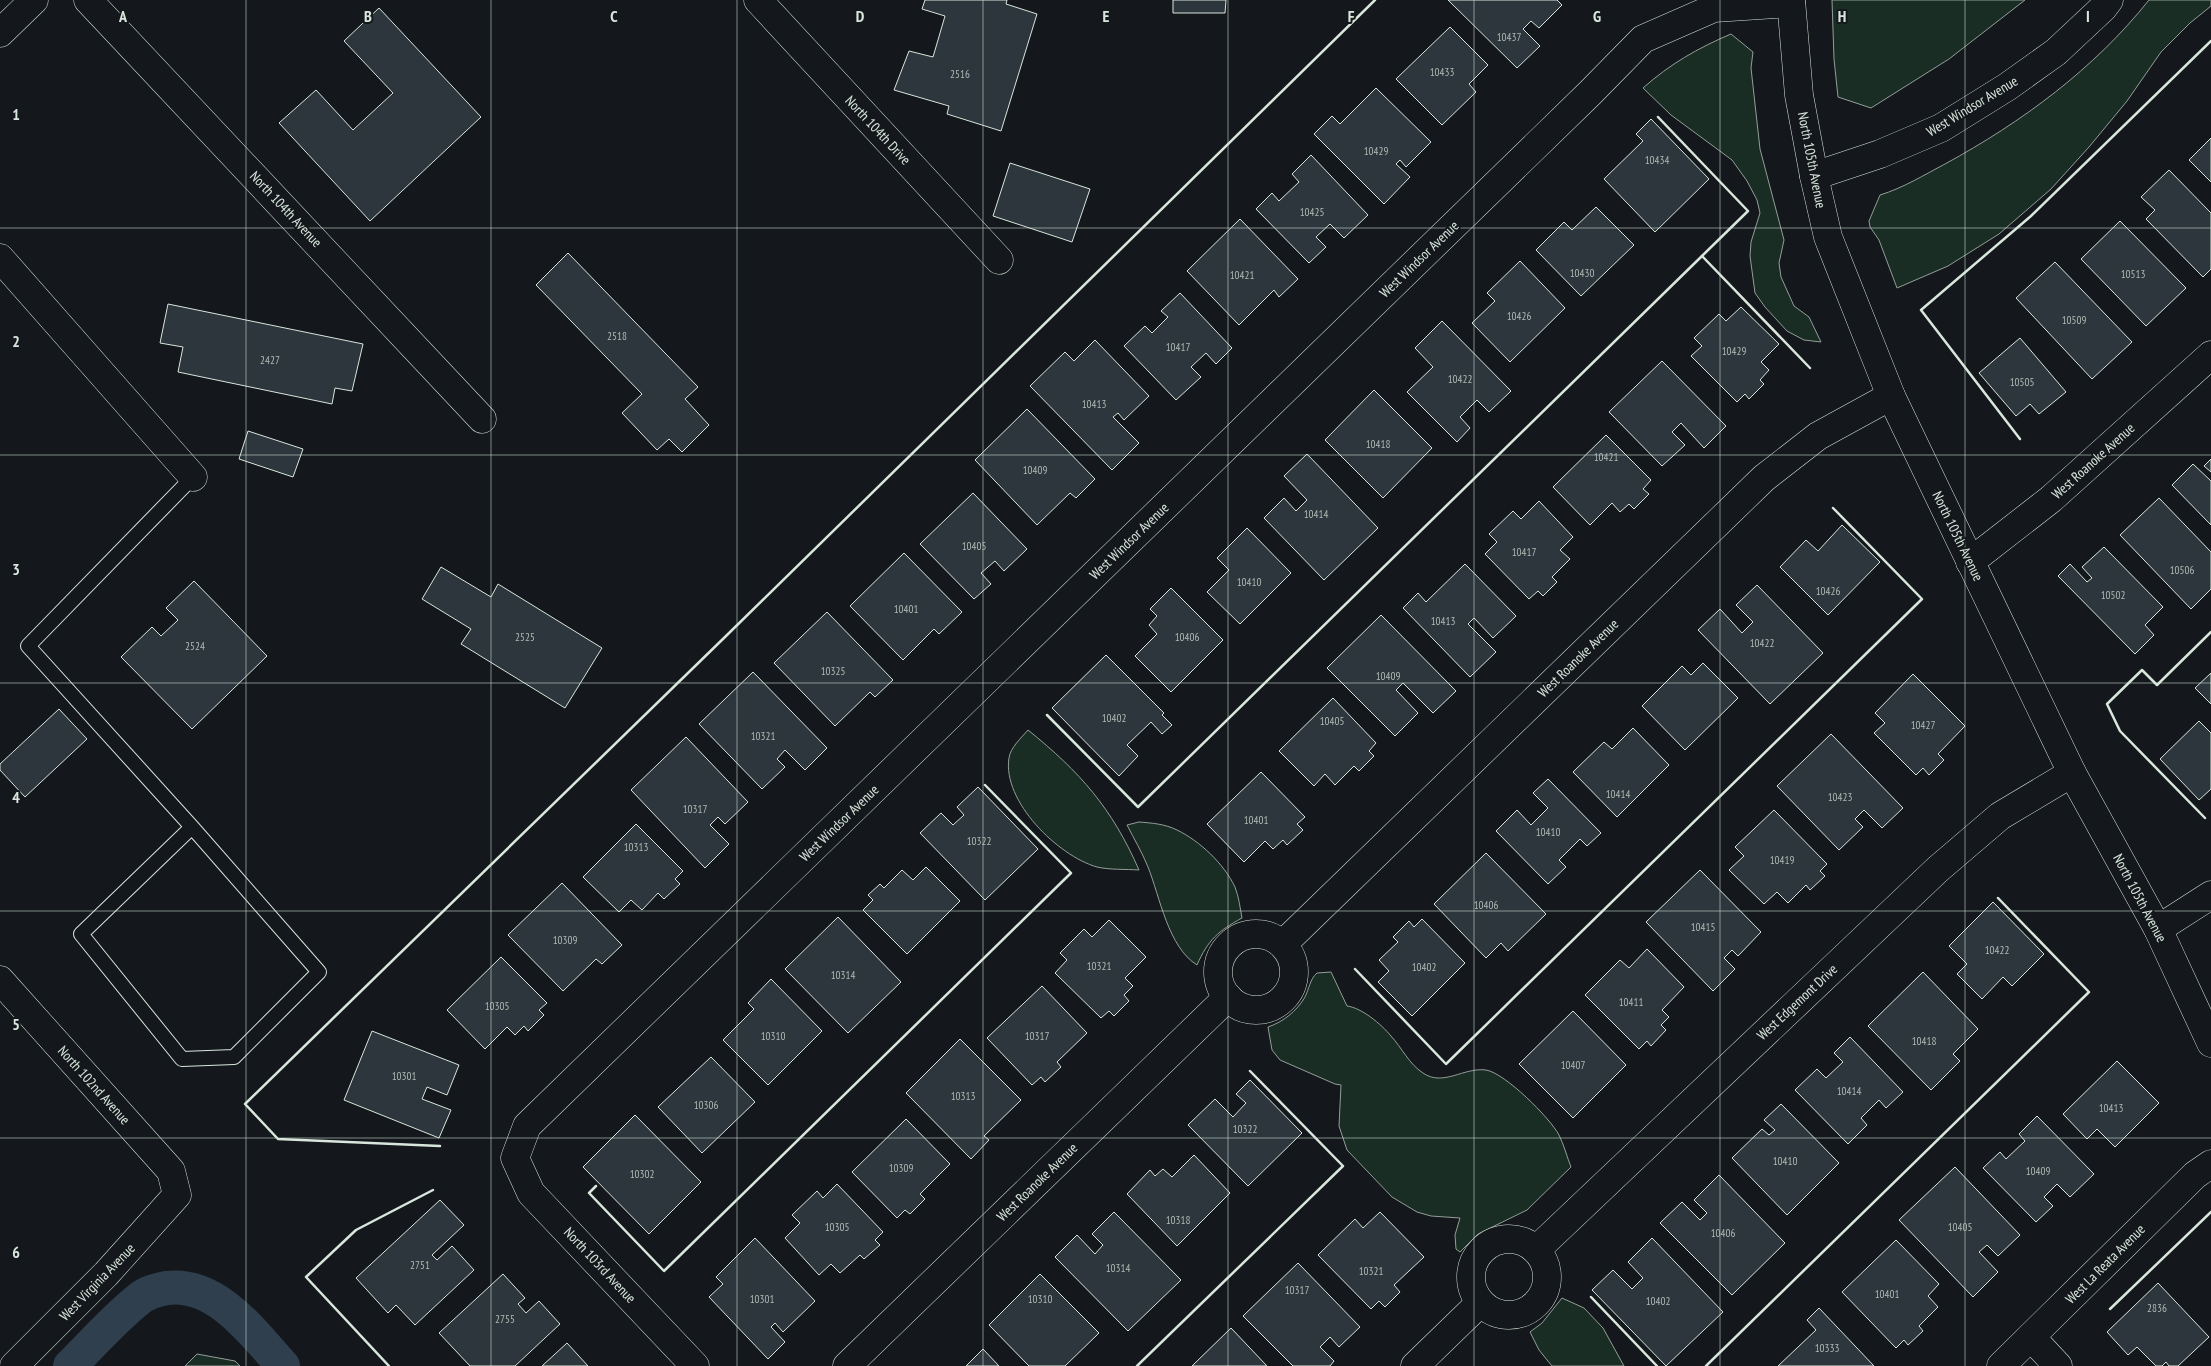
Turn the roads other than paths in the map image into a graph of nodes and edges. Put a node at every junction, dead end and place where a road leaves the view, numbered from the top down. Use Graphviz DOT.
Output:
graph roads {
  1 [pos="34,0"];
  2 [pos="88,0"];
  3 [pos="758,0"];
  4 [pos="2109,0"];
  5 [pos="1791,2"];
  6 [pos="0,33"];
  7 [pos="1814,176"];
  8 [pos="0,258"];
  9 [pos="999,260"];
  10 [pos="2211,355"];
  11 [pos="1891,396"];
  12 [pos="482,419"];
  13 [pos="194,477"];
  14 [pos="1970,562"];
  15 [pos="2072,773"];
  16 [pos="192,827"];
  17 [pos="2211,895"];
  18 [pos="2158,929"];
  19 [pos="1283,944"];
  20 [pos="0,980"];
  21 [pos="1228,997"];
  22 [pos="2211,1043"];
  23 [pos="515,1158"];
  24 [pos="2211,1164"];
  25 [pos="177,1195"];
  26 [pos="1536,1250"];
  27 [pos="1480,1303"];
  28 [pos="2031,1337"];
  29 [pos="14,1366"];
  30 [pos="695,1366"];
  31 [pos="847,1366"];
  32 [pos="1415,1366"];
  33 [pos="2001,1366"];
  34 [pos="2058,1366"];
  1 -- 6 [label="street"];
  2 -- 12 [label="street, North 104th Avenue"];
  3 -- 9 [label="street, North 104th Drive"];
  4 -- 7 [label="street, West Windsor Avenue"];
  5 -- 7 [label="street, North 105th Avenue"];
  5 -- 23 [label="street, West Windsor Avenue"];
  7 -- 11 [label="street, North 105th Avenue"];
  8 -- 13 [label="street"];
  10 -- 14 [label="street, West Roanoke Avenue"];
  11 -- 14 [label="street, North 105th Avenue"];
  11 -- 19 [label="street, West Roanoke Avenue"];
  13 -- 16 [label="lane"];
  14 -- 15 [label="street, North 105th Avenue"];
  15 -- 18 [label="street, North 105th Avenue"];
  15 -- 26 [label="street, West Edgemont Drive"];
  16 -- 16 [label="lane"];
  17 -- 18 [label="street"];
  18 -- 22 [label="street, North 105th Avenue"];
  19 -- 21 [label="street"];
  19 -- 21 [label="street"];
  20 -- 25 [label="street, North 102nd Avenue"];
  21 -- 31 [label="street, West Roanoke Avenue"];
  23 -- 30 [label="street, North 103rd Avenue"];
  24 -- 28 [label="street, West La Reata Avenue"];
  25 -- 29 [label="street, West Virginia Avenue"];
  26 -- 27 [label="street"];
  26 -- 27 [label="street"];
  27 -- 32 [label="street"];
  28 -- 33 [label="street, West La Reata Avenue"];
  28 -- 34 [label="street"];
}
